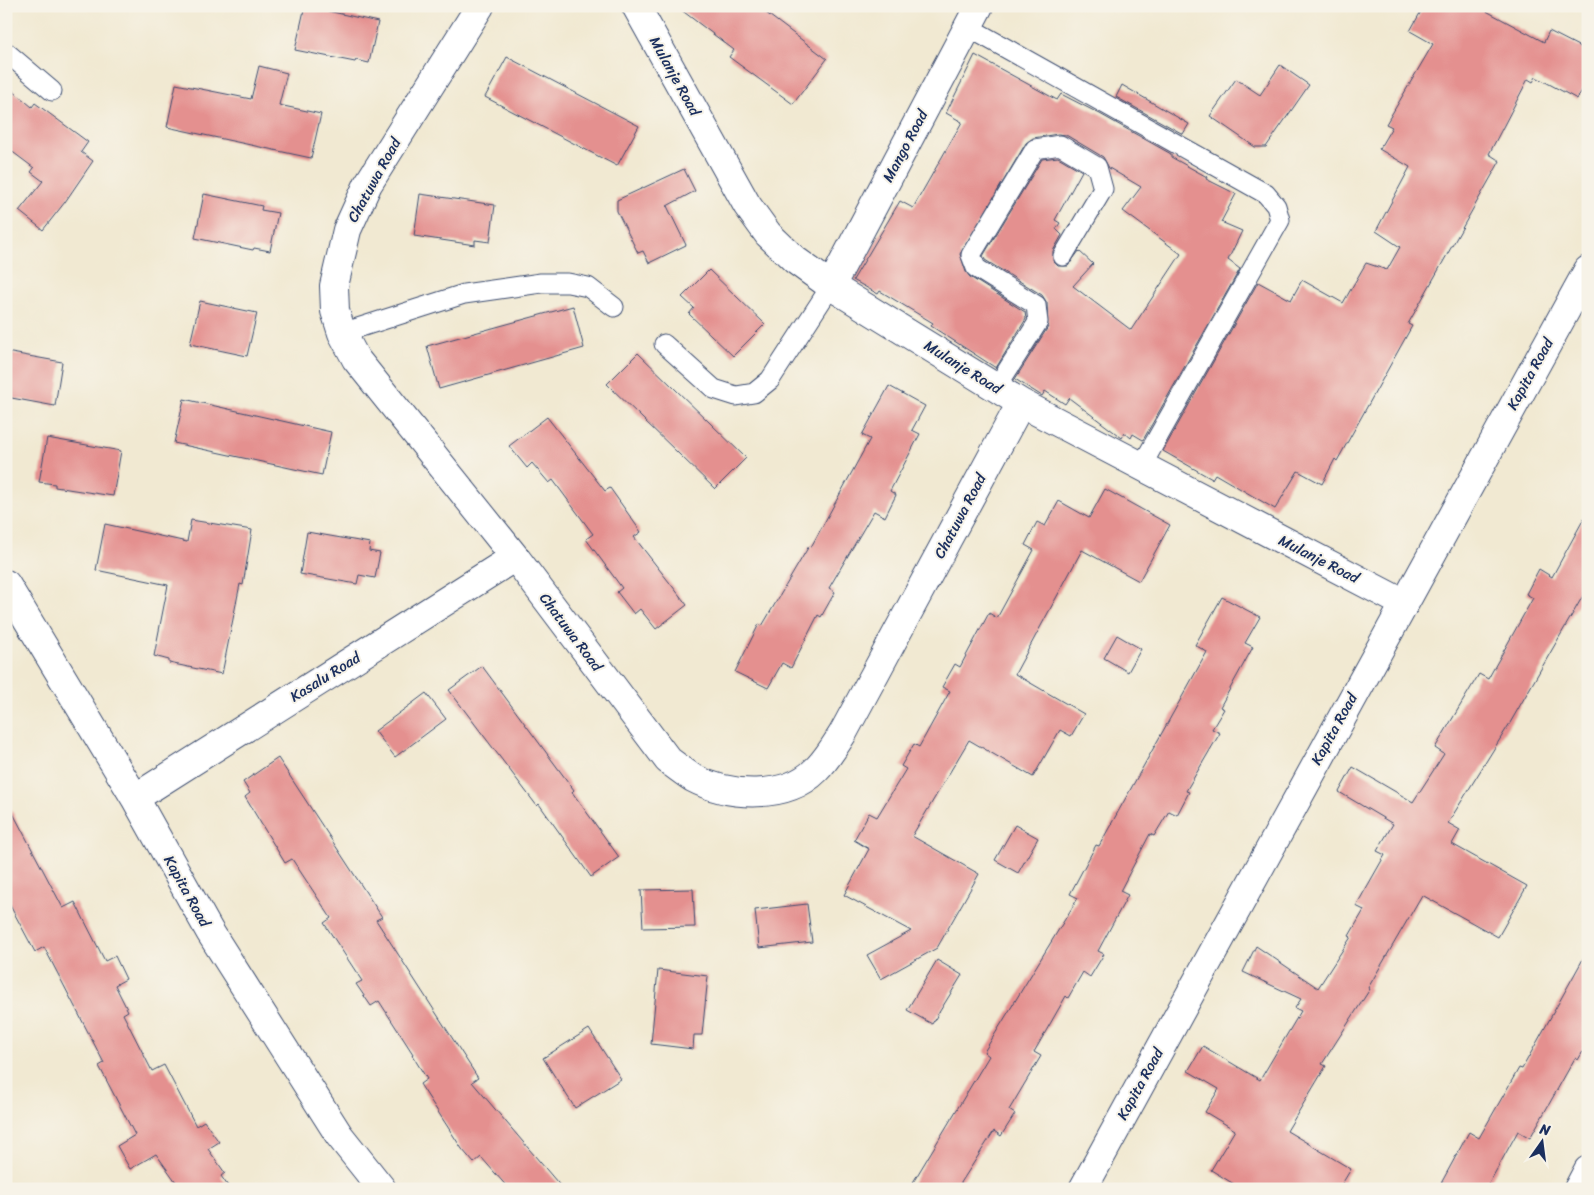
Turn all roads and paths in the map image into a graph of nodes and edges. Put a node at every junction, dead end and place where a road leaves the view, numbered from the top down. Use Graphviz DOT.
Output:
graph roads {
  1 [pos="480,6"];
  2 [pos="636,6"];
  3 [pos="974,16"];
  4 [pos="6,52"];
  5 [pos="52,91"];
  6 [pos="1063,256"];
  7 [pos="1588,271"];
  8 [pos="831,286"];
  9 [pos="614,307"];
  10 [pos="342,333"];
  11 [pos="664,344"];
  12 [pos="996,388"];
  13 [pos="1021,404"];
  14 [pos="1141,467"];
  15 [pos="514,557"];
  16 [pos="6,584"];
  17 [pos="1403,603"];
  18 [pos="135,798"];
  19 [pos="1588,1170"];
  20 [pos="382,1189"];
  21 [pos="1083,1189"];
  22 [pos="1578,1189"];
  1 -- 10 [label="street, Chatuwa Road"];
  2 -- 8 [label="street, Mulanje Road"];
  3 -- 8 [label="street, Mango Road"];
  3 -- 14 [label="lane"];
  4 -- 5 [label="lane"];
  6 -- 12 [label="lane"];
  7 -- 17 [label="street, Kapita Road"];
  8 -- 11 [label="lane"];
  8 -- 12 [label="street, Mulanje Road"];
  9 -- 10 [label="lane"];
  10 -- 15 [label="street, Chatuwa Road"];
  12 -- 13 [label="street, Mulanje Road"];
  13 -- 14 [label="street, Mulanje Road"];
  13 -- 15 [label="street, Chatuwa Road"];
  14 -- 17 [label="street, Mulanje Road"];
  15 -- 18 [label="street, Kasalu Road"];
  16 -- 18 [label="street, Kapita Road"];
  17 -- 21 [label="street, Kapita Road"];
  18 -- 20 [label="street, Kapita Road"];
  19 -- 22 [label="street"];
}
